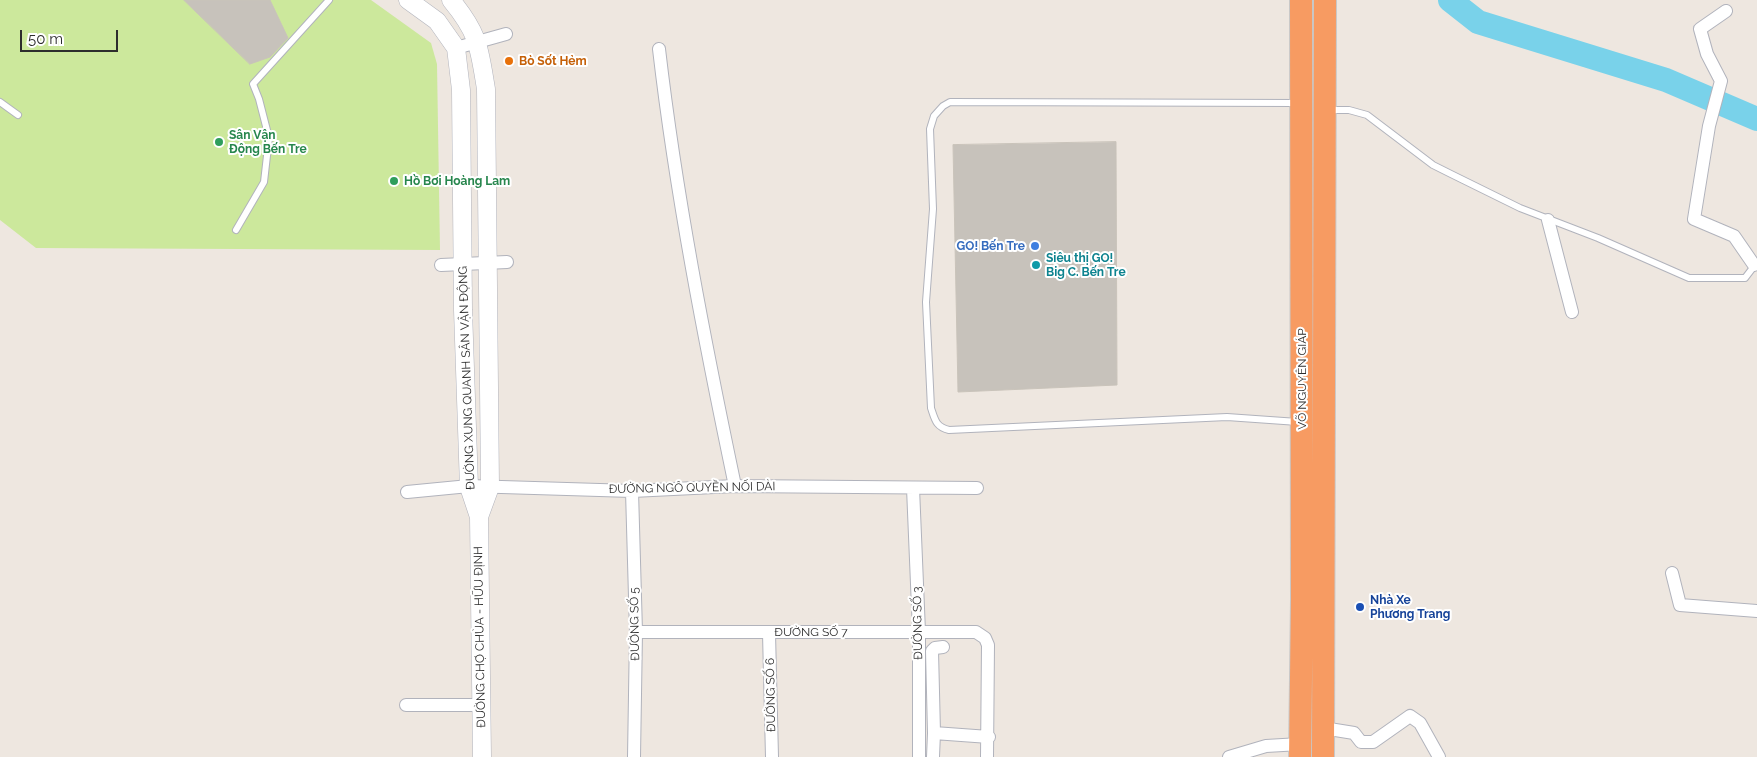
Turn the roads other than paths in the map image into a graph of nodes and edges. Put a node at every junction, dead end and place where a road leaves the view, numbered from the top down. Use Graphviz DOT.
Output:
graph roads {
  1 [pos="329,0"];
  2 [pos="408,0"];
  3 [pos="451,0"];
  4 [pos="1301,0"];
  5 [pos="1325,0"];
  6 [pos="1726,11"];
  7 [pos="506,34"];
  8 [pos="478,42"];
  9 [pos="456,48"];
  10 [pos="659,50"];
  11 [pos="0,102"];
  12 [pos="1301,103"];
  13 [pos="1324,110"];
  14 [pos="18,115"];
  15 [pos="1548,220"];
  16 [pos="236,230"];
  17 [pos="507,262"];
  18 [pos="486,263"];
  19 [pos="463,264"];
  20 [pos="441,265"];
  21 [pos="1756,265"];
  22 [pos="1572,312"];
  23 [pos="1302,422"];
  24 [pos="735,486"];
  25 [pos="470,487"];
  26 [pos="490,487"];
  27 [pos="913,488"];
  28 [pos="977,488"];
  29 [pos="632,491"];
  30 [pos="407,492"];
  31 [pos="479,517"];
  32 [pos="1672,573"];
  33 [pos="1313,599"];
  34 [pos="1757,611"];
  35 [pos="636,632"];
  36 [pos="769,632"];
  37 [pos="919,632"];
  38 [pos="943,647"];
  39 [pos="406,705"];
  40 [pos="480,705"];
  41 [pos="1323,728"];
  42 [pos="934,733"];
  43 [pos="989,737"];
  44 [pos="1300,751"];
  45 [pos="482,757"];
  46 [pos="634,757"];
  47 [pos="772,757"];
  48 [pos="919,757"];
  49 [pos="932,757"];
  50 [pos="987,757"];
  51 [pos="1229,757"];
  52 [pos="1323,757"];
  53 [pos="1439,757"];
  1 -- 16 [label="lane"];
  2 -- 9 [label="street, ĐƯỜNG XUNG QUANH SÂN VẬN ĐỘNG"];
  3 -- 8 [label="street, ĐƯỜNG XUNG QUANH SÂN VẬN ĐỘNG"];
  4 -- 12 [label="highway, VÕ NGUYÊN GIÁP"];
  5 -- 13 [label="highway, VÕ NGUYÊN GIÁP"];
  6 -- 21 [label="street"];
  7 -- 8 [label="street"];
  8 -- 9 [label="street"];
  8 -- 18 [label="street, ĐƯỜNG XUNG QUANH SÂN VẬN ĐỘNG"];
  9 -- 19 [label="street, ĐƯỜNG XUNG QUANH SÂN VẬN ĐỘNG"];
  10 -- 24 [label="street"];
  11 -- 14 [label="lane"];
  12 -- 23 [label="highway, VÕ NGUYÊN GIÁP"];
  12 -- 23 [label="lane"];
  13 -- 15 [label="lane"];
  13 -- 33 [label="highway, VÕ NGUYÊN GIÁP"];
  15 -- 21 [label="lane"];
  15 -- 22 [label="street"];
  17 -- 18 [label="street"];
  18 -- 19 [label="street"];
  18 -- 26 [label="street, ĐƯỜNG XUNG QUANH SÂN VẬN ĐỘNG"];
  19 -- 20 [label="street"];
  19 -- 25 [label="street, ĐƯỜNG XUNG QUANH SÂN VẬN ĐỘNG"];
  23 -- 33 [label="highway, VÕ NGUYÊN GIÁP"];
  24 -- 27 [label="street, ĐƯỜNG NGÔ QUYỀN NỐI DÀI"];
  24 -- 29 [label="street, ĐƯỜNG NGÔ QUYỀN NỐI DÀI"];
  25 -- 26 [label="street, ĐƯỜNG NGÔ QUYỀN NỐI DÀI"];
  25 -- 30 [label="street, ĐƯỜNG NGÔ QUYỀN NỐI DÀI"];
  25 -- 31 [label="street, ĐƯỜNG XUNG QUANH SÂN VẬN ĐỘNG"];
  26 -- 29 [label="street, ĐƯỜNG NGÔ QUYỀN NỐI DÀI"];
  26 -- 31 [label="street, ĐƯỜNG XUNG QUANH SÂN VẬN ĐỘNG"];
  27 -- 28 [label="street, ĐƯỜNG NGÔ QUYỀN NỐI DÀI"];
  27 -- 37 [label="street, ĐƯỜNG SỐ 3"];
  29 -- 35 [label="street, ĐƯỜNG SỐ 5"];
  31 -- 40 [label="street, ĐƯỜNG CHỢ CHÙA - HỮU ĐỊNH"];
  32 -- 34 [label="street"];
  33 -- 41 [label="highway, VÕ NGUYÊN GIÁP"];
  33 -- 44 [label="highway, VÕ NGUYÊN GIÁP"];
  35 -- 36 [label="street, ĐƯỜNG SỐ 7"];
  35 -- 46 [label="street, ĐƯỜNG SỐ 5"];
  36 -- 37 [label="street, ĐƯỜNG SỐ 7"];
  36 -- 47 [label="street, ĐƯỜNG SỐ 6"];
  37 -- 43 [label="street, ĐƯỜNG SỐ 7"];
  37 -- 48 [label="street, ĐƯỜNG SỐ 3"];
  38 -- 42 [label="street"];
  39 -- 40 [label="street"];
  40 -- 45 [label="street, ĐƯỜNG CHỢ CHÙA - HỮU ĐỊNH"];
  41 -- 52 [label="highway, VÕ NGUYÊN GIÁP"];
  41 -- 53 [label="street"];
  42 -- 43 [label="street"];
  42 -- 49 [label="street"];
  43 -- 50 [label="street"];
  44 -- 51 [label="street"];
}
